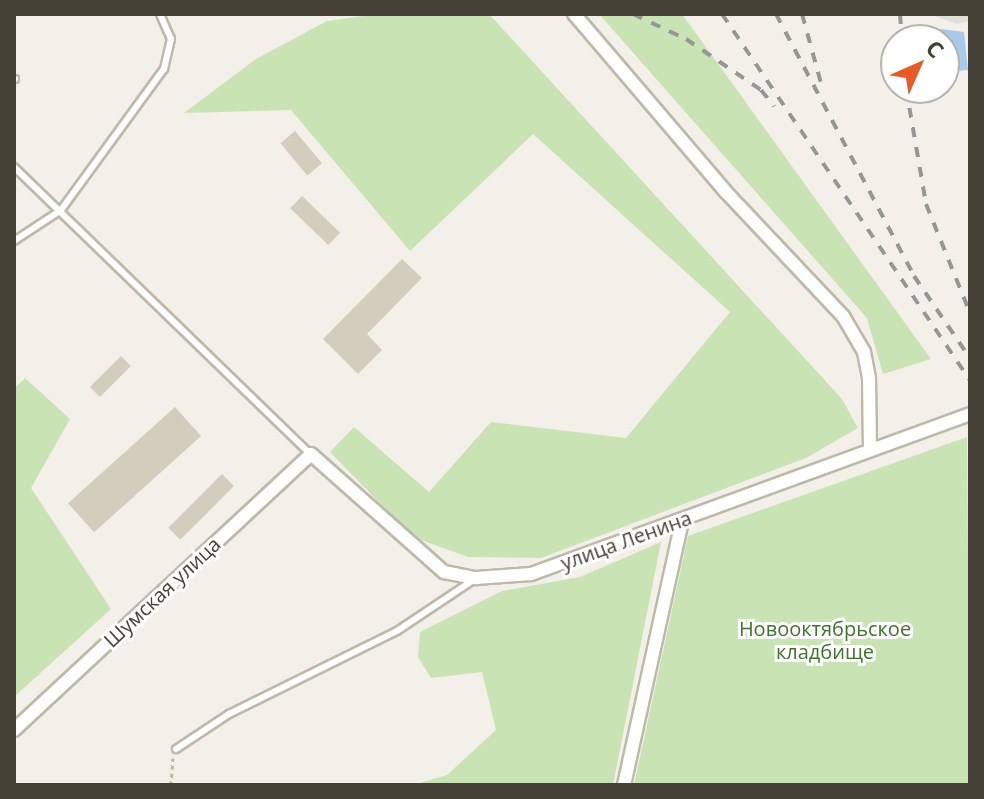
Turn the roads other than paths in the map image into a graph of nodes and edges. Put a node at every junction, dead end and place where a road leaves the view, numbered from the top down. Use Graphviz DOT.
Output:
graph roads {
  1 [pos="160,14"];
  2 [pos="574,14"];
  3 [pos="14,167"];
  4 [pos="61,210"];
  5 [pos="14,241"];
  6 [pos="970,414"];
  7 [pos="870,449"];
  8 [pos="311,454"];
  9 [pos="682,521"];
  10 [pos="476,578"];
  11 [pos="14,730"];
  12 [pos="176,749"];
  13 [pos="624,785"];
  1 -- 4 [label="lane"];
  2 -- 7 [label="street"];
  3 -- 4 [label="lane"];
  4 -- 5 [label="lane"];
  4 -- 8 [label="lane"];
  6 -- 7 [label="street, улица Ленина"];
  7 -- 9 [label="street, улица Ленина"];
  8 -- 10 [label="street, улица Ленина"];
  8 -- 11 [label="street, Шумская улица"];
  9 -- 10 [label="street, улица Ленина"];
  9 -- 13 [label="street"];
  10 -- 12 [label="lane"];
}
